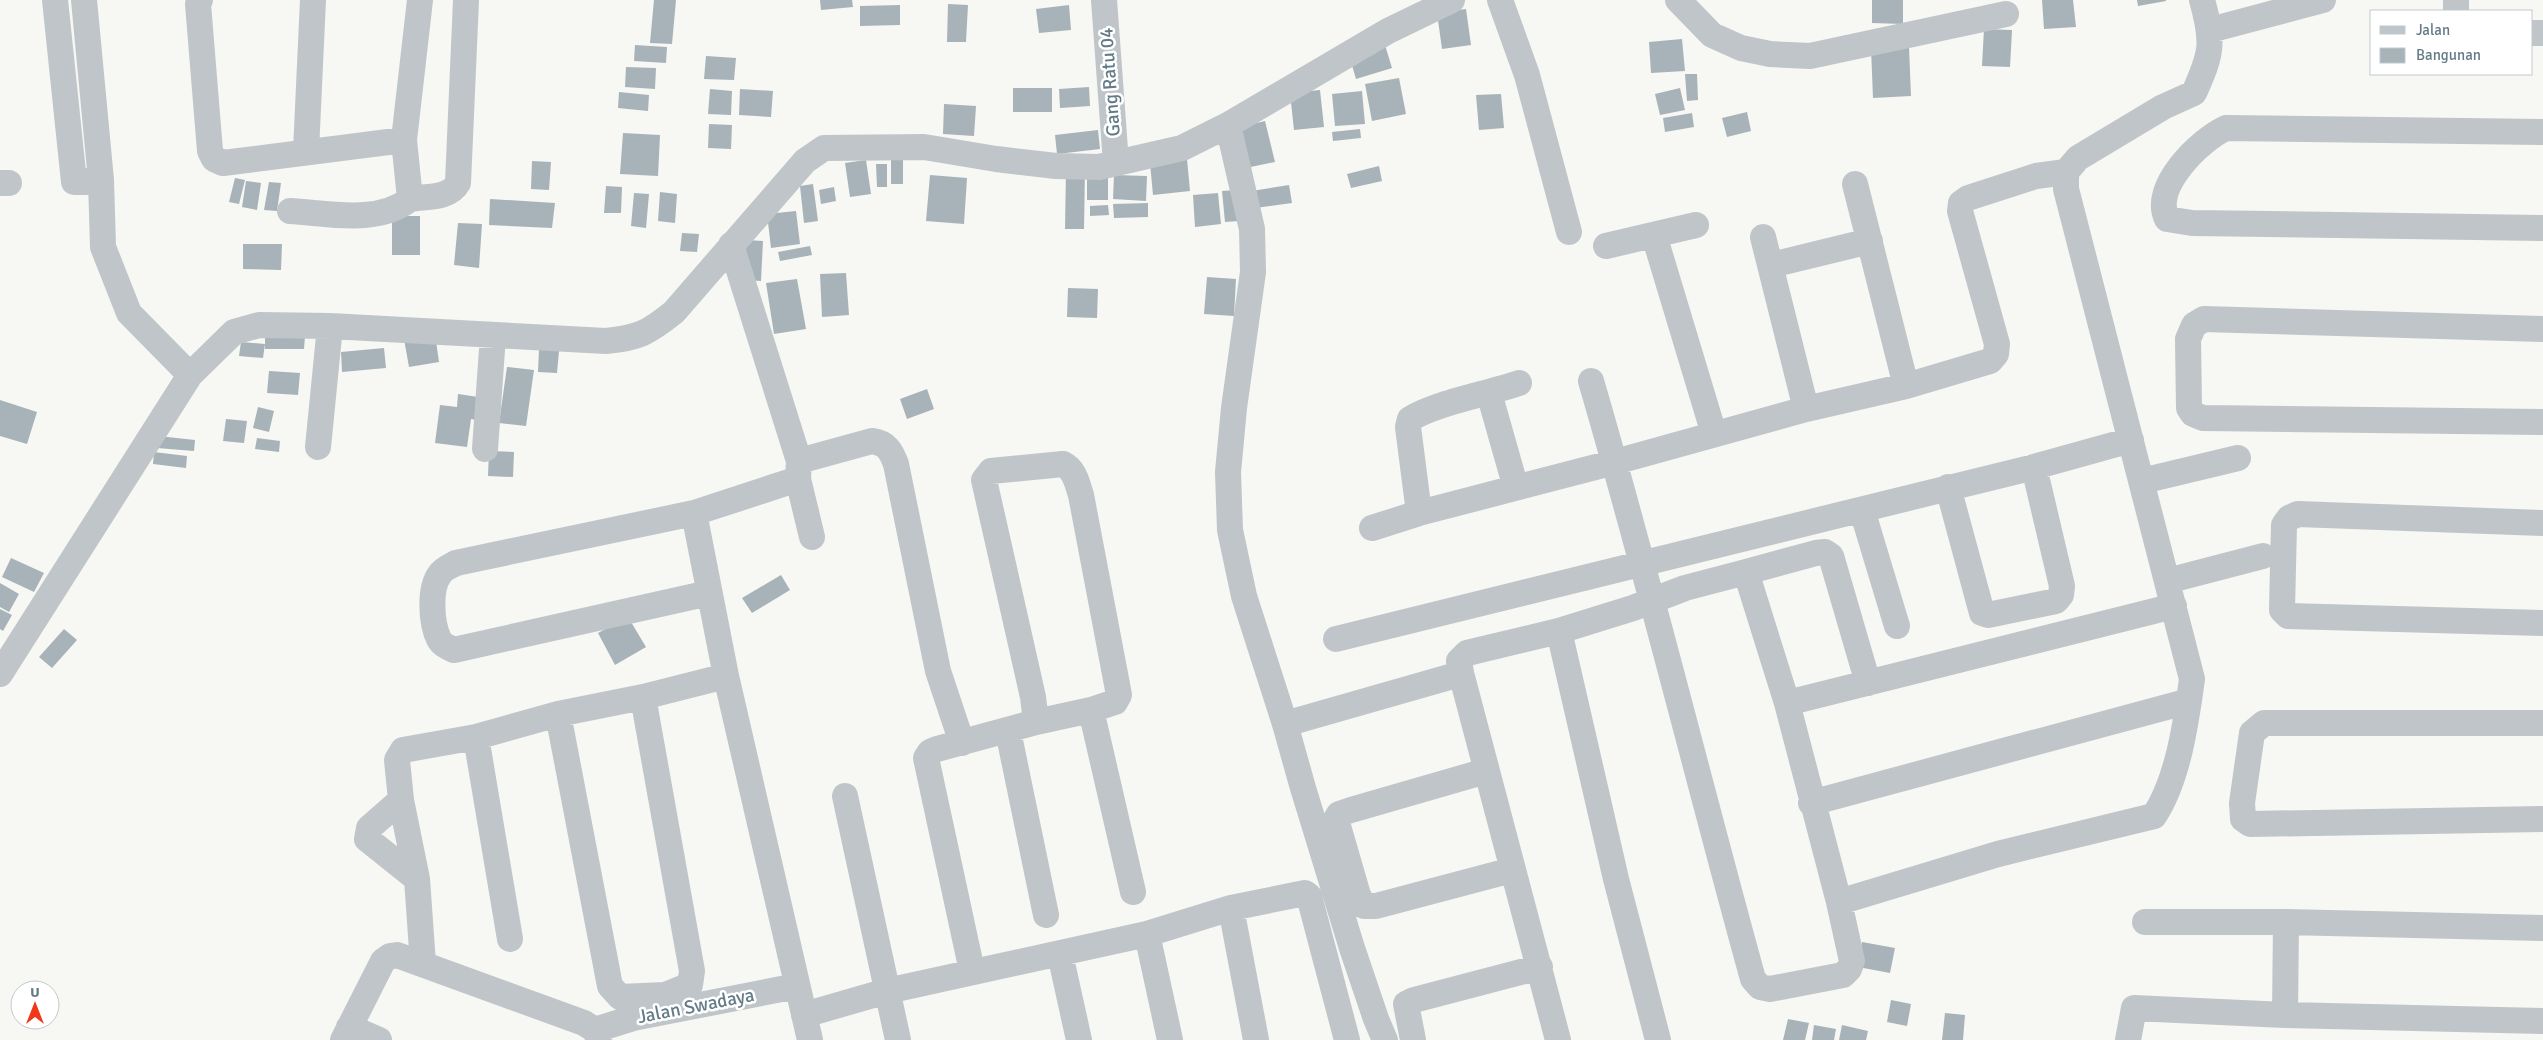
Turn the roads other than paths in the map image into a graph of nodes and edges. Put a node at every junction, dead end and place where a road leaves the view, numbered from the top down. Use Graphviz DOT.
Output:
graph roads {
  1 [pos="55,0"];
  2 [pos="84,0"];
  3 [pos="314,0"];
  4 [pos="420,0"];
  5 [pos="466,0"];
  6 [pos="1104,0"];
  7 [pos="1452,0"];
  8 [pos="1500,0"];
  9 [pos="1678,0"];
  10 [pos="2202,0"];
  11 [pos="198,1"];
  12 [pos="2311,2"];
  13 [pos="2006,14"];
  14 [pos="2210,30"];
  15 [pos="1228,125"];
  16 [pos="2543,132"];
  17 [pos="404,140"];
  18 [pos="306,151"];
  19 [pos="1116,163"];
  20 [pos="2066,172"];
  21 [pos="101,180"];
  22 [pos="1855,184"];
  23 [pos="410,199"];
  24 [pos="290,211"];
  25 [pos="1696,225"];
  26 [pos="2543,228"];
  27 [pos="1569,232"];
  28 [pos="1654,235"];
  29 [pos="1763,237"];
  30 [pos="1870,241"];
  31 [pos="731,245"];
  32 [pos="1606,246"];
  33 [pos="1771,265"];
  34 [pos="330,326"];
  35 [pos="2543,330"];
  36 [pos="493,335"];
  37 [pos="190,374"];
  38 [pos="1590,381"];
  39 [pos="1519,382"];
  40 [pos="1906,386"];
  41 [pos="1489,393"];
  42 [pos="1806,409"];
  43 [pos="2543,422"];
  44 [pos="1714,434"];
  45 [pos="2131,440"];
  46 [pos="318,447"];
  47 [pos="484,449"];
  48 [pos="2238,458"];
  49 [pos="1614,462"];
  50 [pos="2034,467"];
  51 [pos="799,470"];
  52 [pos="1512,474"];
  53 [pos="2142,481"];
  54 [pos="1948,487"];
  55 [pos="1862,510"];
  56 [pos="694,513"];
  57 [pos="1418,513"];
  58 [pos="2543,523"];
  59 [pos="1372,528"];
  60 [pos="812,537"];
  61 [pos="2264,556"];
  62 [pos="1641,562"];
  63 [pos="1746,572"];
  64 [pos="2167,581"];
  65 [pos="709,593"];
  66 [pos="1651,601"];
  67 [pos="2174,606"];
  68 [pos="2543,623"];
  69 [pos="1897,626"];
  70 [pos="1559,631"];
  71 [pos="1336,639"];
  72 [pos="2,664"];
  73 [pos="1461,673"];
  74 [pos="726,676"];
  75 [pos="1868,683"];
  76 [pos="643,697"];
  77 [pos="2189,701"];
  78 [pos="1787,703"];
  79 [pos="1091,710"];
  80 [pos="558,714"];
  81 [pos="1036,722"];
  82 [pos="1285,724"];
  83 [pos="2543,724"];
  84 [pos="1008,731"];
  85 [pos="476,736"];
  86 [pos="962,743"];
  87 [pos="1486,771"];
  88 [pos="845,796"];
  89 [pos="401,800"];
  90 [pos="1811,803"];
  91 [pos="2543,819"];
  92 [pos="1512,870"];
  93 [pos="417,879"];
  94 [pos="1133,892"];
  95 [pos="1839,902"];
  96 [pos="1231,908"];
  97 [pos="1046,915"];
  98 [pos="2145,922"];
  99 [pos="2286,922"];
  100 [pos="2543,928"];
  101 [pos="1147,934"];
  102 [pos="510,939"];
  103 [pos="1060,954"];
  104 [pos="423,964"];
  105 [pos="1540,967"];
  106 [pos="972,971"];
  107 [pos="797,986"];
  108 [pos="887,991"];
  109 [pos="804,1014"];
  110 [pos="2285,1015"];
  111 [pos="2543,1021"];
  112 [pos="346,1034"];
  113 [pos="597,1035"];
  114 [pos="379,1040"];
  115 [pos="810,1040"];
  116 [pos="898,1040"];
  117 [pos="1079,1040"];
  118 [pos="1170,1040"];
  119 [pos="1256,1040"];
  120 [pos="1347,1040"];
  121 [pos="1385,1040"];
  122 [pos="1413,1040"];
  123 [pos="1558,1040"];
  124 [pos="1658,1040"];
  125 [pos="2128,1040"];
  1 -- 21 [label="street"];
  2 -- 21 [label="street"];
  3 -- 18 [label="street"];
  4 -- 17 [label="street"];
  5 -- 23 [label="street"];
  6 -- 19 [label="street, Gang Ratu 04"];
  7 -- 15 [label="street"];
  8 -- 27 [label="street"];
  9 -- 13 [label="street"];
  10 -- 14 [label="street"];
  11 -- 18 [label="street"];
  12 -- 14 [label="street"];
  14 -- 20 [label="street"];
  15 -- 19 [label="street"];
  15 -- 82 [label="street"];
  16 -- 26 [label="street"];
  17 -- 18 [label="street"];
  17 -- 23 [label="street"];
  19 -- 31 [label="street"];
  20 -- 40 [label="street"];
  20 -- 45 [label="street"];
  21 -- 37 [label="street"];
  22 -- 30 [label="street"];
  23 -- 24 [label="street"];
  25 -- 28 [label="street"];
  28 -- 32 [label="street"];
  28 -- 44 [label="street"];
  29 -- 33 [label="street"];
  30 -- 33 [label="street"];
  30 -- 40 [label="street"];
  31 -- 36 [label="street"];
  31 -- 51 [label="street"];
  33 -- 42 [label="street"];
  34 -- 36 [label="street"];
  34 -- 37 [label="street"];
  34 -- 46 [label="street"];
  35 -- 43 [label="street"];
  36 -- 47 [label="street"];
  37 -- 72 [label="street"];
  38 -- 49 [label="street"];
  39 -- 41 [label="street"];
  40 -- 42 [label="street"];
  41 -- 52 [label="street"];
  41 -- 57 [label="street"];
  42 -- 44 [label="street"];
  44 -- 49 [label="street"];
  45 -- 50 [label="street"];
  45 -- 53 [label="street"];
  48 -- 53 [label="street"];
  49 -- 57 [label="street"];
  49 -- 62 [label="street"];
  50 -- 54 [label="street"];
  50 -- 54 [label="street"];
  51 -- 56 [label="street"];
  51 -- 60 [label="street"];
  51 -- 86 [label="street"];
  53 -- 64 [label="street"];
  54 -- 55 [label="street"];
  55 -- 62 [label="street"];
  55 -- 69 [label="street"];
  56 -- 65 [label="street"];
  56 -- 65 [label="street"];
  57 -- 59 [label="street"];
  58 -- 68 [label="street"];
  61 -- 64 [label="street"];
  62 -- 66 [label="street"];
  62 -- 71 [label="street"];
  63 -- 66 [label="street"];
  63 -- 75 [label="street"];
  63 -- 78 [label="street"];
  64 -- 67 [label="street"];
  65 -- 74 [label="street"];
  66 -- 70 [label="street"];
  66 -- 95 [label="street"];
  67 -- 75 [label="street"];
  67 -- 77 [label="street"];
  70 -- 73 [label="street"];
  70 -- 124 [label="street"];
  73 -- 82 [label="street"];
  73 -- 87 [label="street"];
  74 -- 76 [label="street"];
  74 -- 107 [label="street"];
  75 -- 78 [label="street"];
  76 -- 80 [label="street"];
  76 -- 80 [label="street"];
  77 -- 90 [label="street"];
  77 -- 95 [label="street"];
  78 -- 90 [label="street"];
  79 -- 81 [label="street"];
  79 -- 81 [label="street"];
  79 -- 94 [label="street"];
  80 -- 85 [label="street"];
  81 -- 84 [label="street"];
  82 -- 121 [label="street"];
  83 -- 91 [label="street"];
  84 -- 86 [label="street"];
  84 -- 97 [label="street"];
  85 -- 89 [label="street"];
  85 -- 102 [label="street"];
  86 -- 106 [label="street"];
  87 -- 92 [label="street"];
  87 -- 92 [label="street"];
  88 -- 108 [label="street"];
  89 -- 93 [label="street"];
  89 -- 93 [label="street"];
  90 -- 95 [label="street"];
  92 -- 105 [label="street"];
  93 -- 104 [label="street"];
  96 -- 101 [label="street"];
  96 -- 119 [label="street"];
  96 -- 120 [label="street"];
  98 -- 99 [label="street"];
  99 -- 100 [label="street"];
  99 -- 110 [label="street"];
  101 -- 103 [label="street"];
  101 -- 118 [label="street"];
  103 -- 106 [label="street"];
  103 -- 117 [label="street"];
  104 -- 112 [label="street"];
  104 -- 113 [label="street"];
  105 -- 122 [label="street"];
  105 -- 123 [label="street"];
  106 -- 108 [label="street"];
  107 -- 109 [label="street"];
  107 -- 113 [label="street, Jalan Swadaya"];
  108 -- 109 [label="street"];
  108 -- 116 [label="street"];
  109 -- 115 [label="street"];
  110 -- 111 [label="street"];
  110 -- 125 [label="street"];
  112 -- 114 [label="street"];
}
